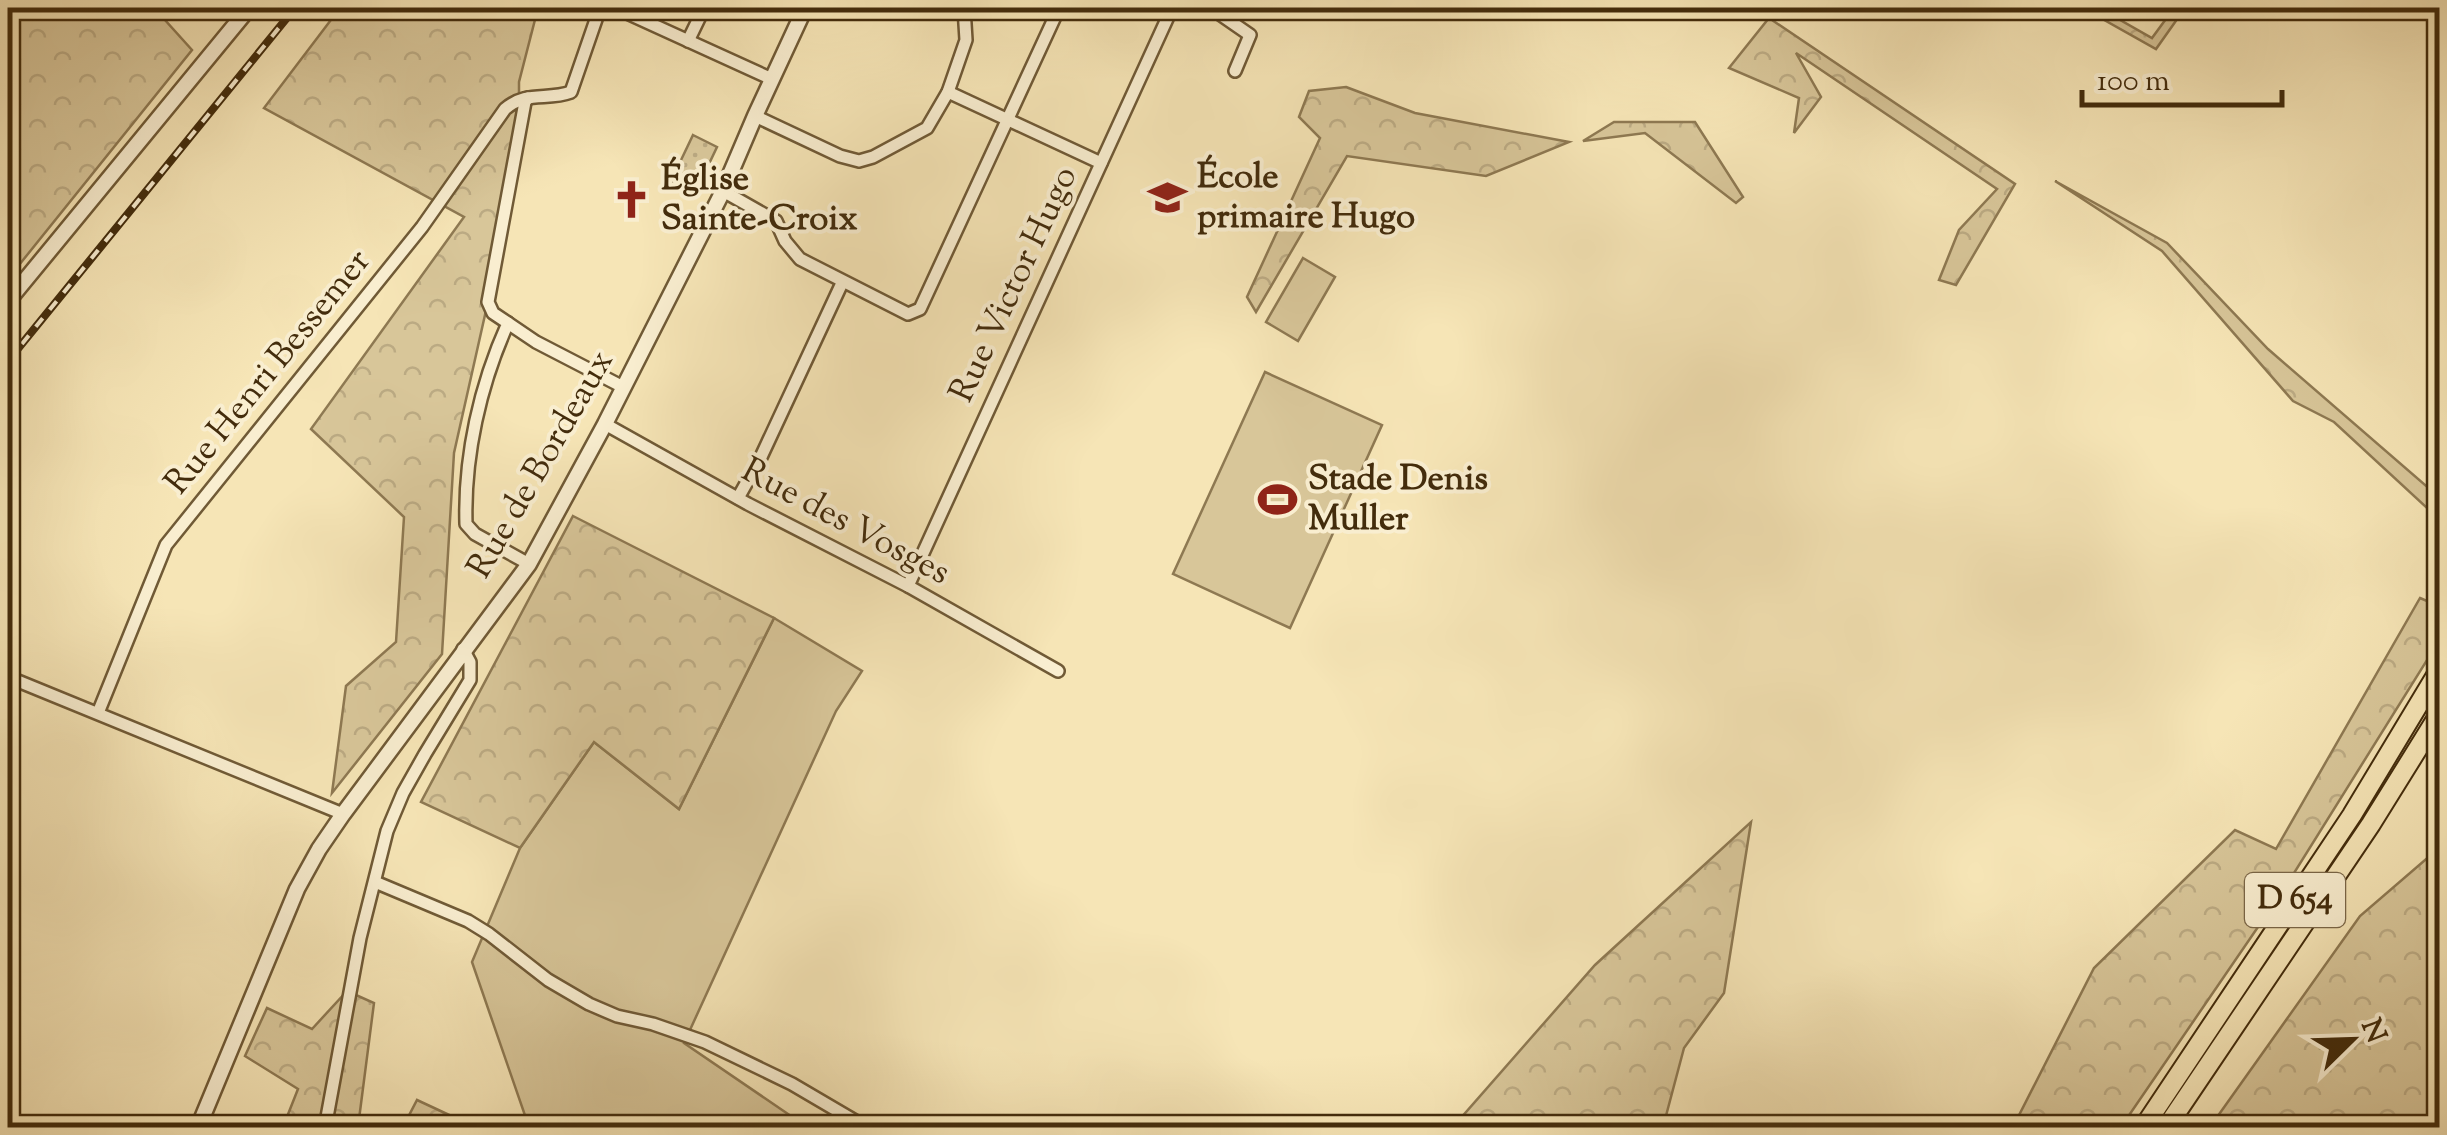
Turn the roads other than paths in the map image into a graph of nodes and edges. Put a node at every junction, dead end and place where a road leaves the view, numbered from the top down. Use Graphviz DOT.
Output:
graph roads {
  1 [pos="249,8"];
  2 [pos="600,8"];
  3 [pos="616,8"];
  4 [pos="704,8"];
  5 [pos="805,8"];
  6 [pos="964,8"];
  7 [pos="1059,8"];
  8 [pos="1172,8"];
  9 [pos="1210,8"];
  10 [pos="688,40"];
  11 [pos="1235,70"];
  12 [pos="772,79"];
  13 [pos="948,92"];
  14 [pos="528,98"];
  15 [pos="755,116"];
  16 [pos="1008,120"];
  17 [pos="1101,162"];
  18 [pos="723,191"];
  19 [pos="842,282"];
  20 [pos="8,302"];
  21 [pos="508,323"];
  22 [pos="623,388"];
  23 [pos="605,424"];
  24 [pos="738,498"];
  25 [pos="529,564"];
  26 [pos="908,586"];
  27 [pos="464,649"];
  28 [pos="2440,669"];
  29 [pos="1058,671"];
  30 [pos="8,678"];
  31 [pos="98,713"];
  32 [pos="2440,713"];
  33 [pos="343,814"];
  34 [pos="375,882"];
  35 [pos="198,1128"];
  36 [pos="324,1128"];
  37 [pos="868,1128"];
  38 [pos="1249,1128"];
  39 [pos="1296,1128"];
  40 [pos="2143,1128"];
  41 [pos="2166,1128"];
  1 -- 20 [label="street"];
  2 -- 14 [label="street"];
  3 -- 10 [label="street"];
  4 -- 10 [label="street"];
  5 -- 12 [label="street, Rue de Bordeaux"];
  6 -- 13 [label="street"];
  7 -- 16 [label="street"];
  8 -- 17 [label="street, Rue Victor Hugo"];
  9 -- 11 [label="street"];
  10 -- 12 [label="street"];
  12 -- 15 [label="street, Rue de Bordeaux"];
  13 -- 15 [label="street"];
  13 -- 16 [label="street"];
  14 -- 21 [label="street"];
  14 -- 31 [label="street, Rue Henri Bessemer"];
  15 -- 18 [label="street, Rue de Bordeaux"];
  16 -- 17 [label="street"];
  16 -- 19 [label="street"];
  17 -- 26 [label="street, Rue Victor Hugo"];
  18 -- 19 [label="street"];
  18 -- 22 [label="street, Rue de Bordeaux"];
  19 -- 24 [label="street"];
  21 -- 22 [label="street"];
  21 -- 25 [label="street"];
  22 -- 23 [label="street, Rue de Bordeaux"];
  23 -- 24 [label="street, Rue des Vosges"];
  23 -- 25 [label="street, Rue de Bordeaux"];
  24 -- 26 [label="street, Rue des Vosges"];
  25 -- 27 [label="street, Rue de Bordeaux"];
  26 -- 29 [label="street, Rue des Vosges"];
  27 -- 33 [label="street, Rue de Bordeaux"];
  27 -- 34 [label="street"];
  28 -- 40 [label="highway, D 654"];
  30 -- 31 [label="street"];
  31 -- 33 [label="street"];
  32 -- 41 [label="highway, D 654"];
  33 -- 35 [label="street, Rue de Bordeaux"];
  34 -- 36 [label="street"];
  34 -- 37 [label="street"];
  38 -- 39 [label="street"];
}
